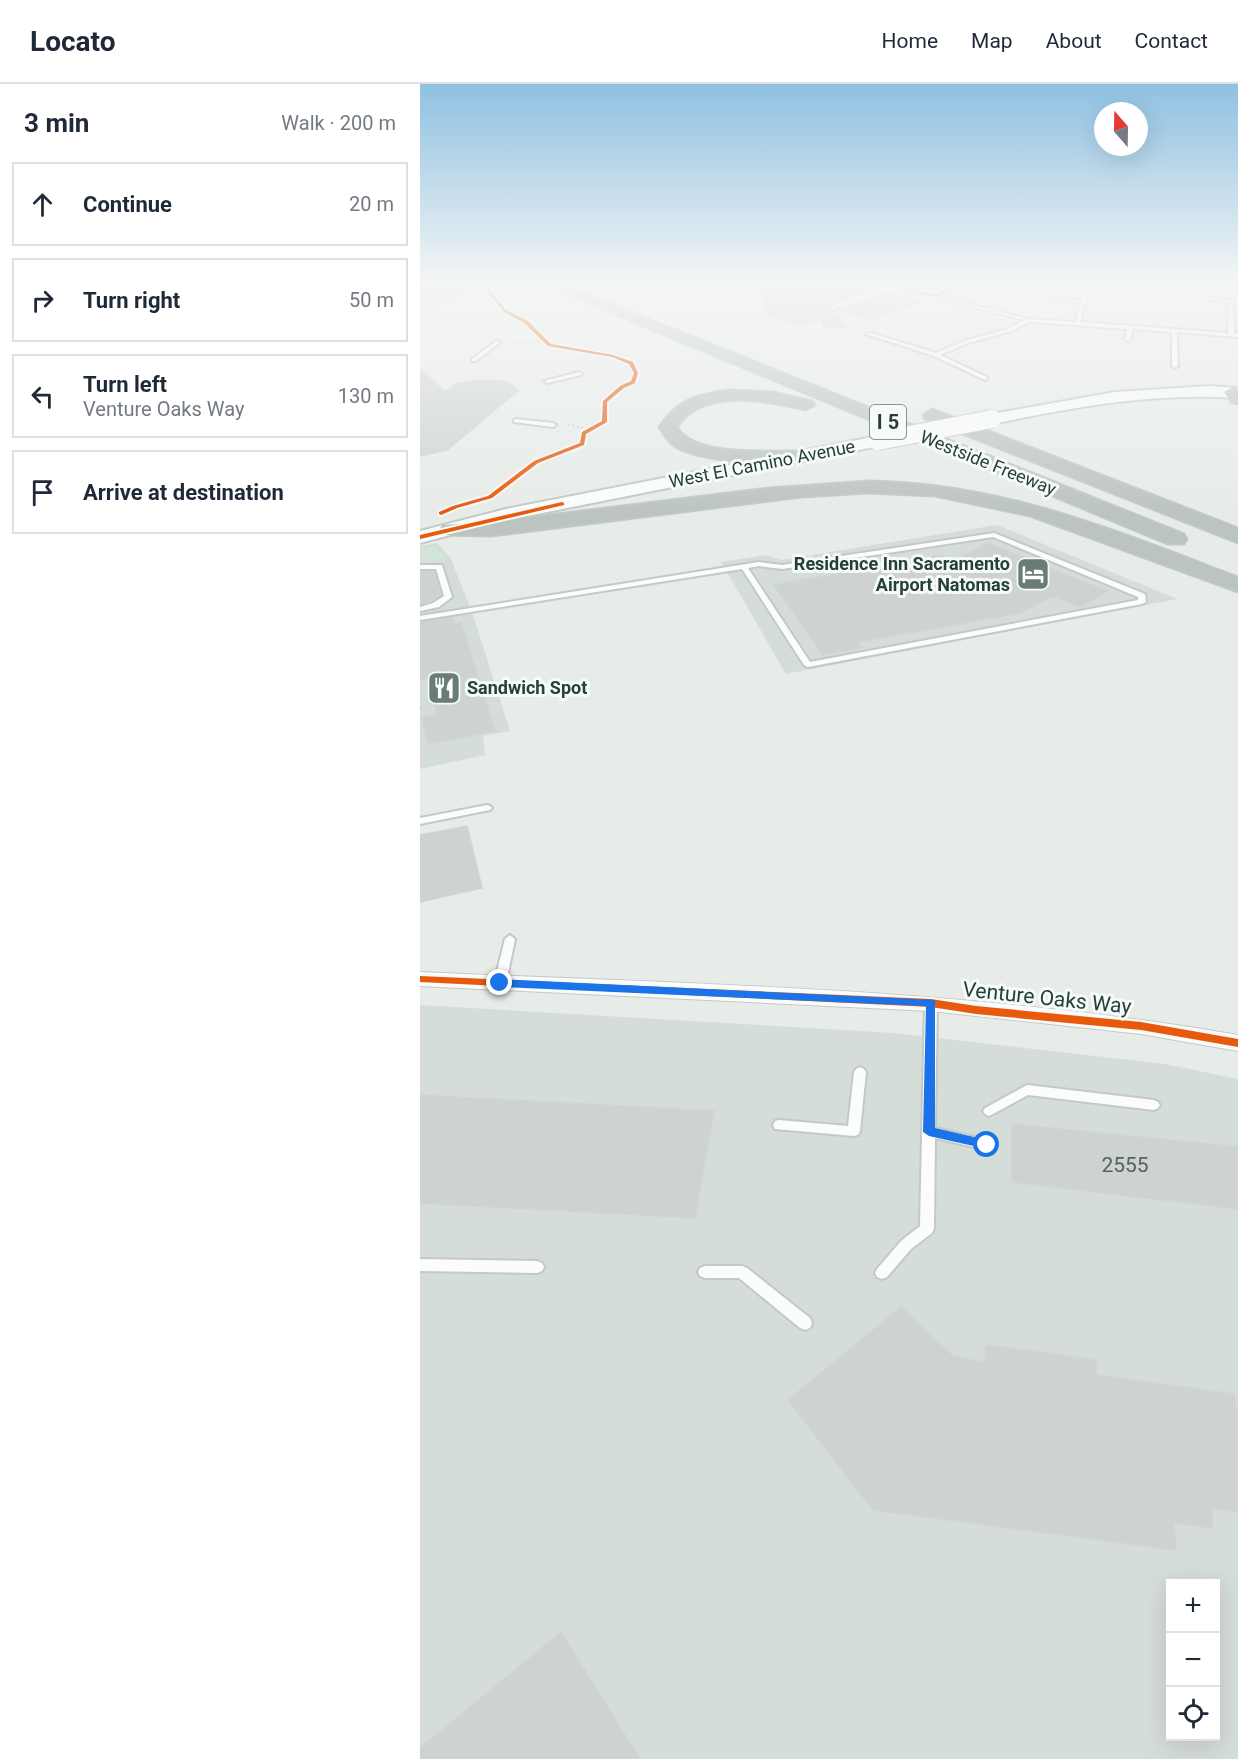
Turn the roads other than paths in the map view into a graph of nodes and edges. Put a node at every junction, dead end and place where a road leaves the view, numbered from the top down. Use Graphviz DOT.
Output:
graph roads {
  1 [pos="476,358"];
  2 [pos="730,358"];
  3 [pos="943,358"];
  4 [pos="1175,358"];
  5 [pos="474,360"];
  6 [pos="1175,366"];
  7 [pos="579,374"];
  8 [pos="985,378"];
  9 [pos="547,381"];
  10 [pos="1237,394"];
  11 [pos="918,410"];
  12 [pos="516,421"];
  13 [pos="554,424"];
  14 [pos="904,429"];
  15 [pos="796,457"];
  16 [pos="506,515"];
  17 [pos="420,526"];
  18 [pos="450,530"];
  19 [pos="1238,536"];
  20 [pos="420,537"];
  21 [pos="1195,547"];
  22 [pos="420,567"];
  23 [pos="744,567"];
  24 [pos="1238,585"];
  25 [pos="420,609"];
  26 [pos="420,618"];
  27 [pos="487,808"];
  28 [pos="420,821"];
  29 [pos="510,939"];
  30 [pos="420,978"];
  31 [pos="500,983"];
  32 [pos="931,1002"];
  33 [pos="1238,1043"];
  34 [pos="860,1072"];
  35 [pos="1154,1105"];
  36 [pos="989,1111"];
  37 [pos="778,1125"];
  38 [pos="929,1132"];
  39 [pos="987,1145"];
  40 [pos="420,1265"];
  41 [pos="537,1266"];
  42 [pos="705,1272"];
  43 [pos="882,1274"];
  44 [pos="805,1323"];
  1 -- 5 [label="lane"];
  2 -- 14 [label="highway, Westside Freeway / I 5"];
  3 -- 8 [label="lane"];
  4 -- 6 [label="lane"];
  7 -- 9 [label="lane"];
  10 -- 15 [label="main road, West El Camino Avenue, bridge"];
  11 -- 19 [label="highway, Westside Freeway / I 5"];
  12 -- 13 [label="lane"];
  14 -- 15 [label="highway"];
  14 -- 21 [label="highway, Westside Freeway / I 5"];
  15 -- 16 [label="main road, West El Camino Avenue"];
  16 -- 17 [label="main road, West El Camino Avenue"];
  16 -- 18 [label="main road, West El Camino Avenue"];
  18 -- 20 [label="main road, West El Camino Avenue"];
  18 -- 24 [label="highway"];
  22 -- 25 [label="lane"];
  23 -- 23 [label="lane"];
  23 -- 26 [label="lane"];
  27 -- 28 [label="lane"];
  29 -- 31 [label="lane"];
  30 -- 31 [label="street, Venture Oaks Way"];
  31 -- 32 [label="street, Venture Oaks Way"];
  32 -- 33 [label="street, Venture Oaks Way"];
  32 -- 38 [label="lane"];
  34 -- 37 [label="lane"];
  35 -- 36 [label="lane"];
  38 -- 39 [label="lane"];
  38 -- 43 [label="lane"];
  40 -- 41 [label="lane"];
  42 -- 44 [label="lane"];
}
